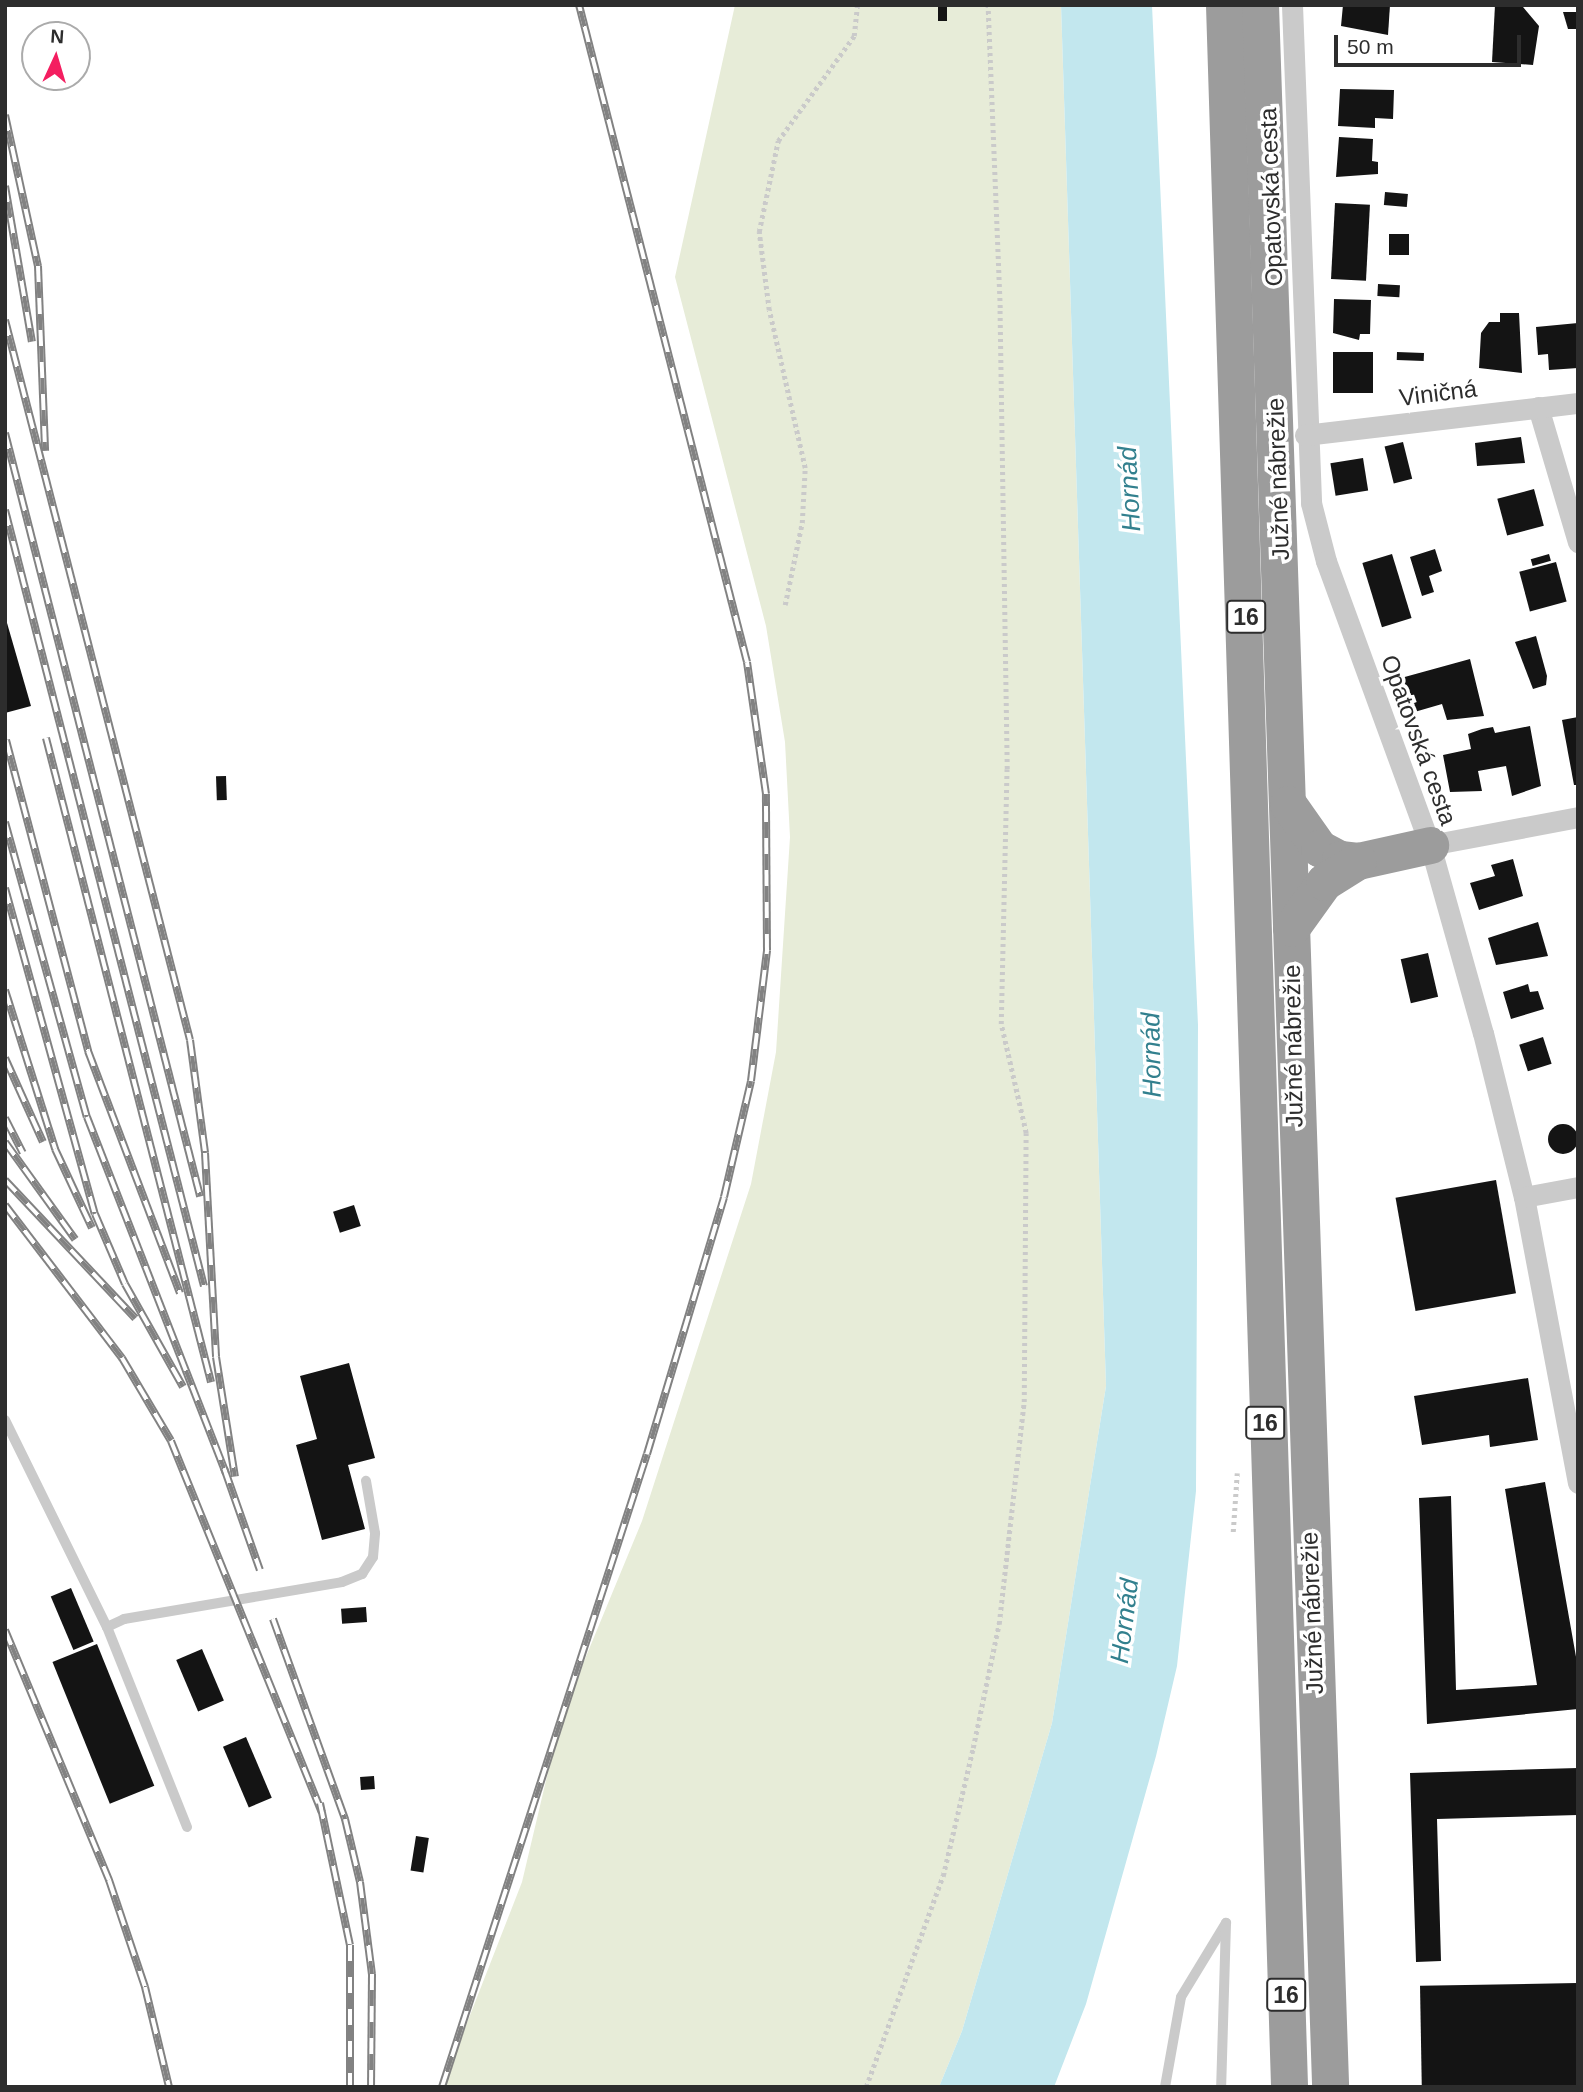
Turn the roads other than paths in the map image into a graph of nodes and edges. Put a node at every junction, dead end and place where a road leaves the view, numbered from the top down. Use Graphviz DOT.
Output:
graph roads {
  1 [pos="1224,5"];
  2 [pos="1260,5"];
  3 [pos="1292,5"];
  4 [pos="1578,402"];
  5 [pos="1538,407"];
  6 [pos="1305,435"];
  7 [pos="1578,542"];
  8 [pos="1288,804"];
  9 [pos="1578,817"];
  10 [pos="1430,845"];
  11 [pos="1358,861"];
  12 [pos="1291,928"];
  13 [pos="1578,1187"];
  14 [pos="1524,1197"];
  15 [pos="5,1420"];
  16 [pos="366,1481"];
  17 [pos="1578,1483"];
  18 [pos="107,1627"];
  19 [pos="187,1827"];
  20 [pos="1165,2087"];
  21 [pos="1221,2087"];
  22 [pos="1289,2087"];
  23 [pos="1330,2087"];
  1 -- 22 [label="highway, Južné nábrežie / 16"];
  2 -- 8 [label="highway, Južné nábrežie / 16"];
  3 -- 6 [label="street, Opatovská cesta"];
  4 -- 5 [label="street, Viničná"];
  5 -- 6 [label="street, Viničná"];
  5 -- 7 [label="street"];
  6 -- 10 [label="street, Opatovská cesta"];
  8 -- 11 [label="highway"];
  8 -- 12 [label="highway, Južné nábrežie / 16"];
  9 -- 10 [label="street"];
  10 -- 11 [label="highway"];
  10 -- 14 [label="street, Opatovská cesta"];
  11 -- 12 [label="highway"];
  12 -- 23 [label="highway, Južné nábrežie / 16"];
  13 -- 14 [label="street"];
  14 -- 17 [label="street, Opatovská cesta"];
  15 -- 18 [label="lane"];
  16 -- 18 [label="lane"];
  18 -- 19 [label="lane"];
  20 -- 21 [label="lane"];
}
